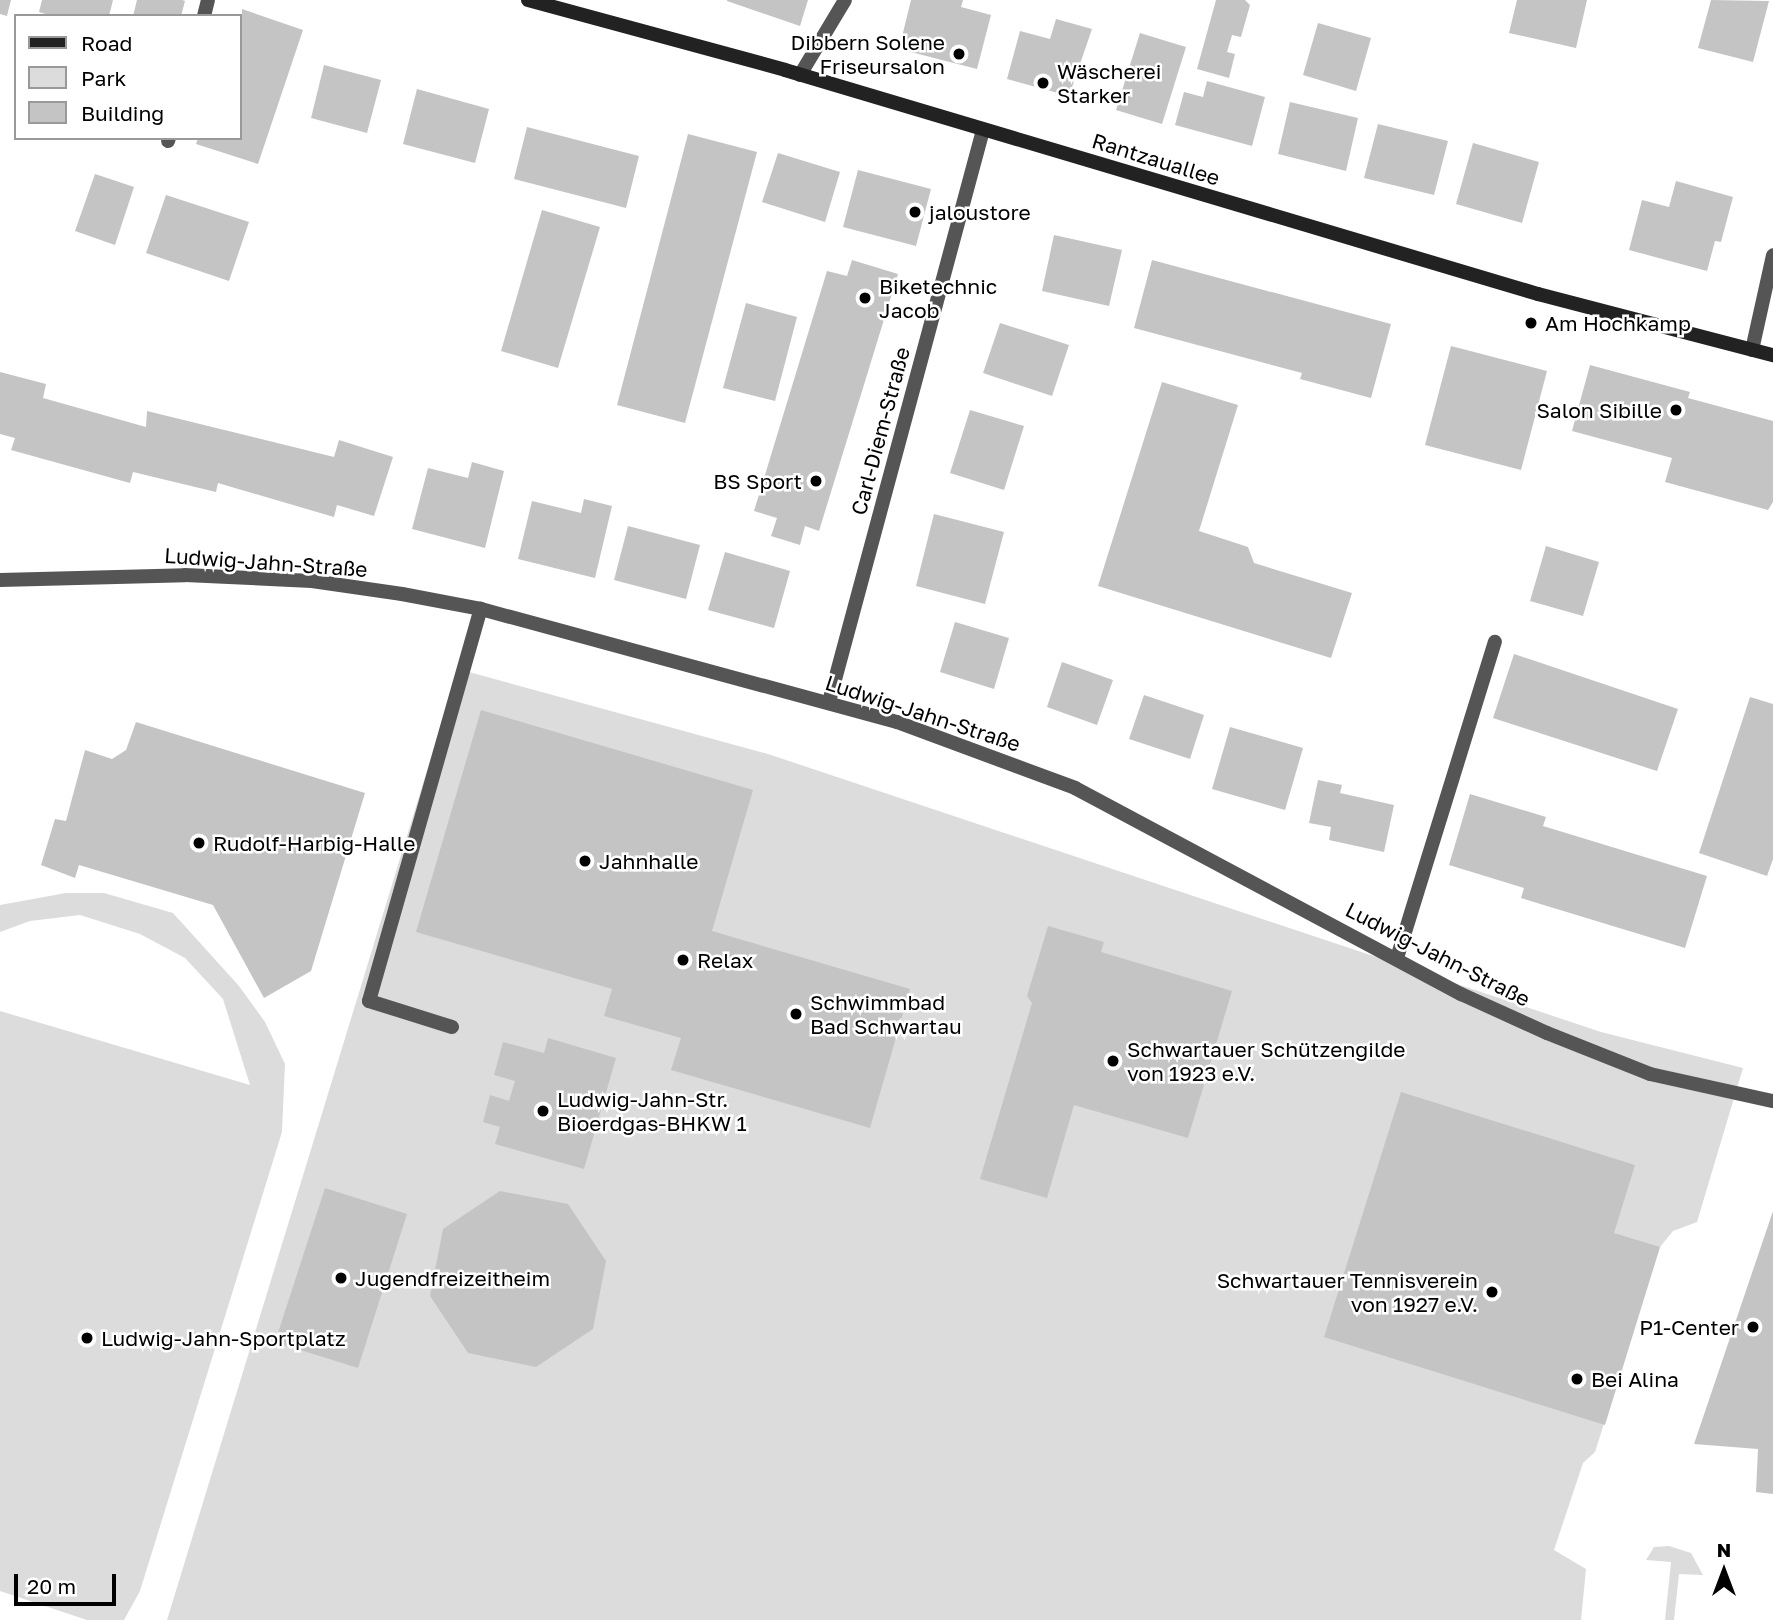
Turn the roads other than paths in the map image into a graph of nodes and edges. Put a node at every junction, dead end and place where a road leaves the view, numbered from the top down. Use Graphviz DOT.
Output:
graph roads {
  1 [pos="528,0"];
  2 [pos="845,0"];
  3 [pos="800,75"];
  4 [pos="983,130"];
  5 [pos="1773,255"];
  6 [pos="1752,350"];
  7 [pos="1773,355"];
  8 [pos="0,580"];
  9 [pos="481,609"];
  10 [pos="1495,642"];
  11 [pos="829,702"];
  12 [pos="1397,958"];
  13 [pos="453,1027"];
  14 [pos="1773,1101"];
  1 -- 3 [label="main road, Rantzauallee"];
  2 -- 3 [label="street"];
  3 -- 4 [label="main road, Rantzauallee"];
  4 -- 6 [label="main road, Rantzauallee"];
  4 -- 11 [label="street, Carl-Diem-Straße"];
  5 -- 6 [label="street"];
  6 -- 7 [label="main road, Rantzauallee"];
  8 -- 9 [label="street, Ludwig-Jahn-Straße"];
  9 -- 11 [label="street, Ludwig-Jahn-Straße"];
  9 -- 13 [label="street"];
  10 -- 12 [label="street"];
  11 -- 12 [label="street, Ludwig-Jahn-Straße"];
  12 -- 14 [label="street, Ludwig-Jahn-Straße"];
}
